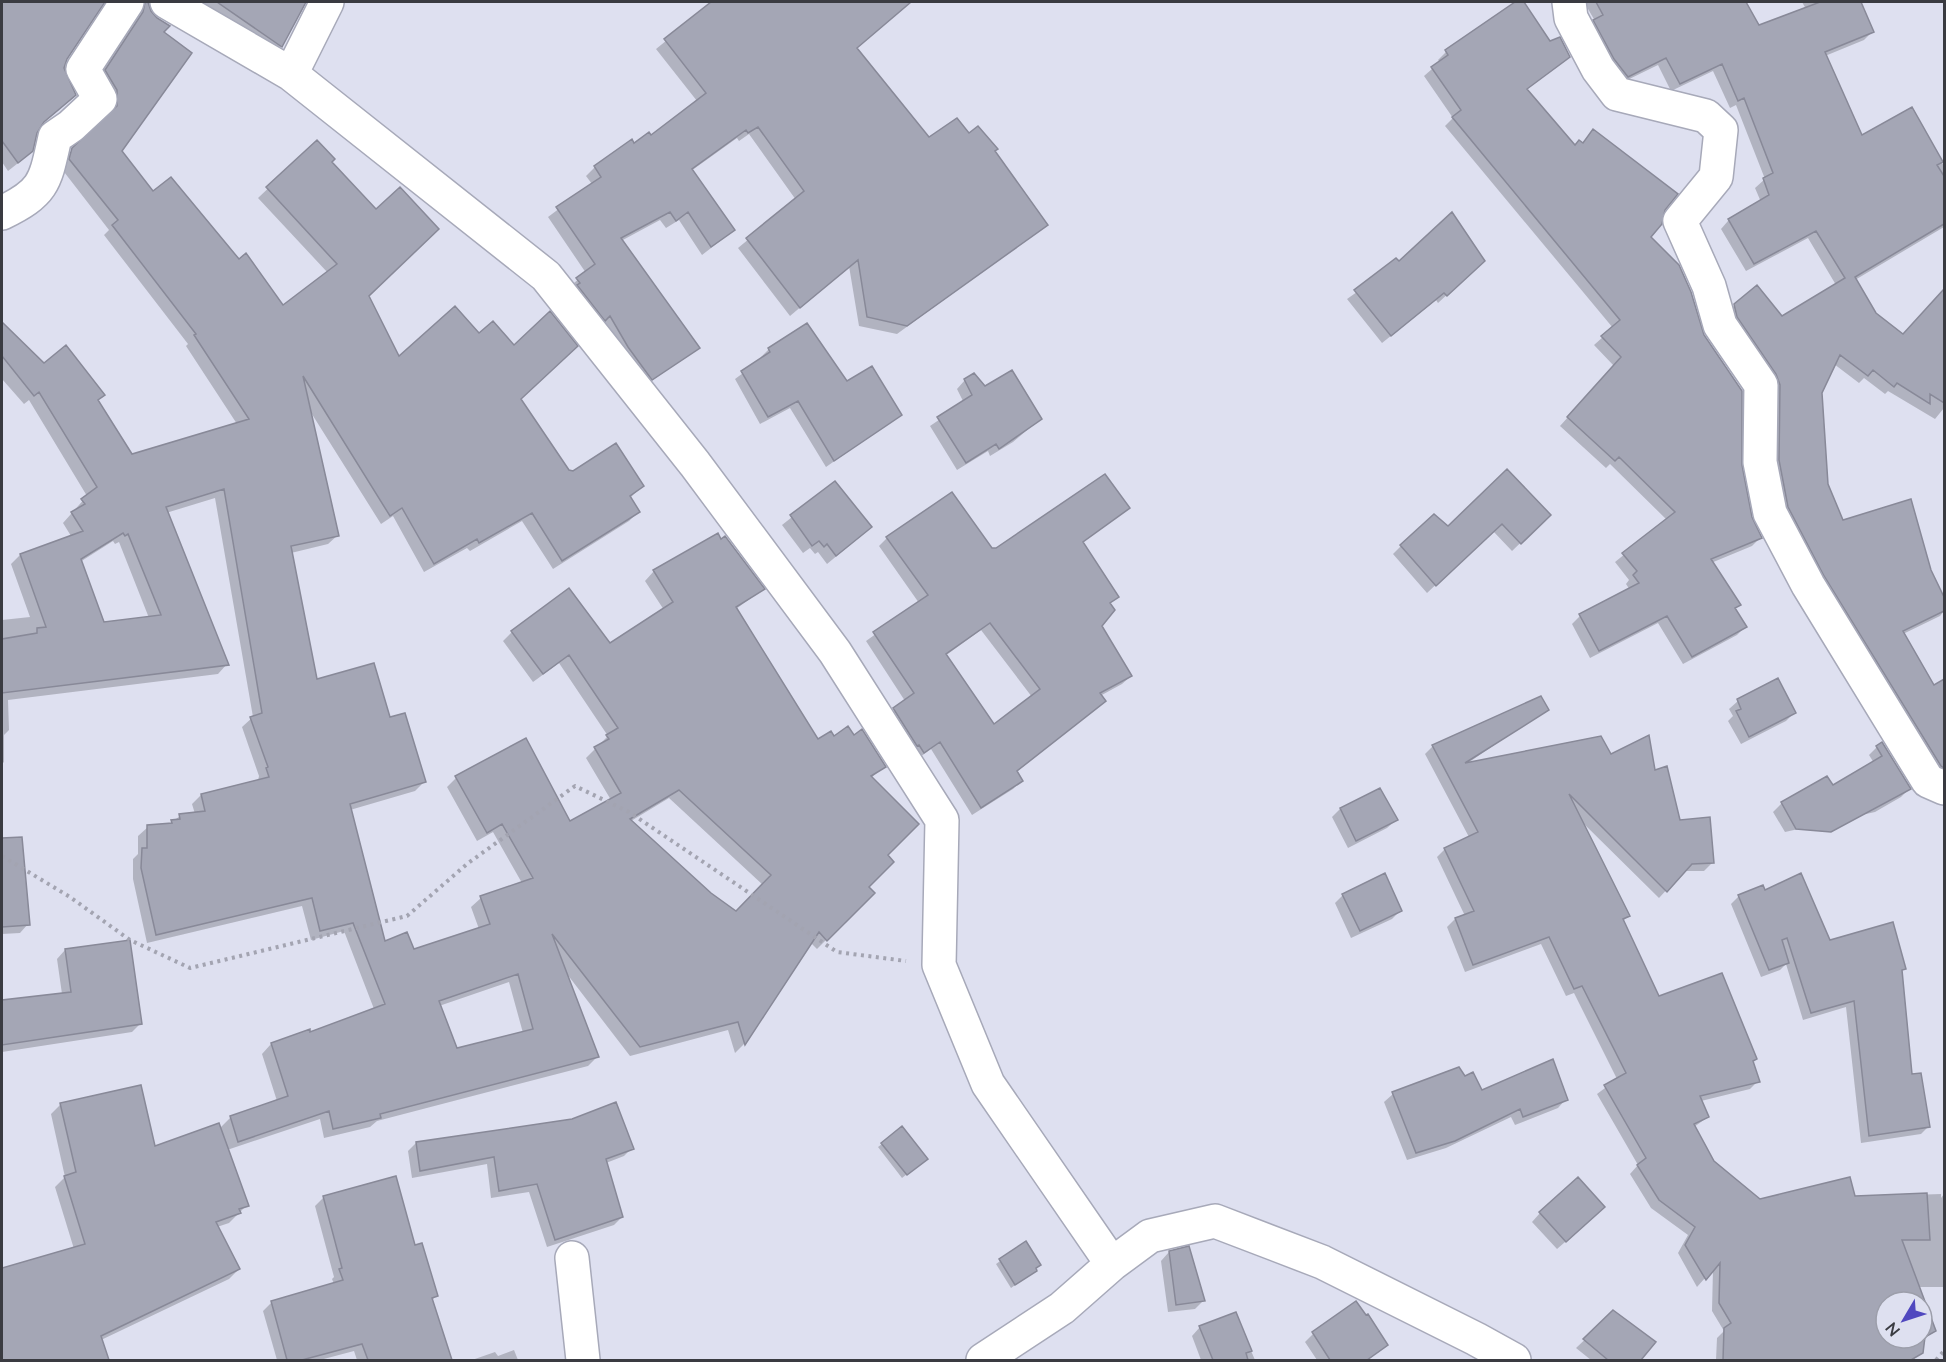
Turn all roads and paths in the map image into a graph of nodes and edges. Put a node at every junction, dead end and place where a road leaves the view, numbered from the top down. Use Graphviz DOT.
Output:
graph roads {
  1 [pos="127,2"];
  2 [pos="167,2"];
  3 [pos="327,2"];
  4 [pos="1569,2"];
  5 [pos="291,74"];
  6 [pos="2,213"];
  7 [pos="1944,788"];
  8 [pos="2,856"];
  9 [pos="939,965"];
  10 [pos="572,1258"];
  11 [pos="1112,1264"];
  12 [pos="1944,1352"];
  13 [pos="584,1360"];
  14 [pos="983,1360"];
  15 [pos="1514,1360"];
  16 [pos="1936,1360"];
  1 -- 6 [label="street"];
  2 -- 5 [label="street"];
  3 -- 5 [label="street"];
  4 -- 7 [label="street"];
  5 -- 9 [label="street"];
  8 -- 9 [label="path"];
  9 -- 11 [label="street"];
  10 -- 13 [label="street"];
  11 -- 14 [label="street"];
  11 -- 15 [label="street"];
  12 -- 16 [label="path"];
}
